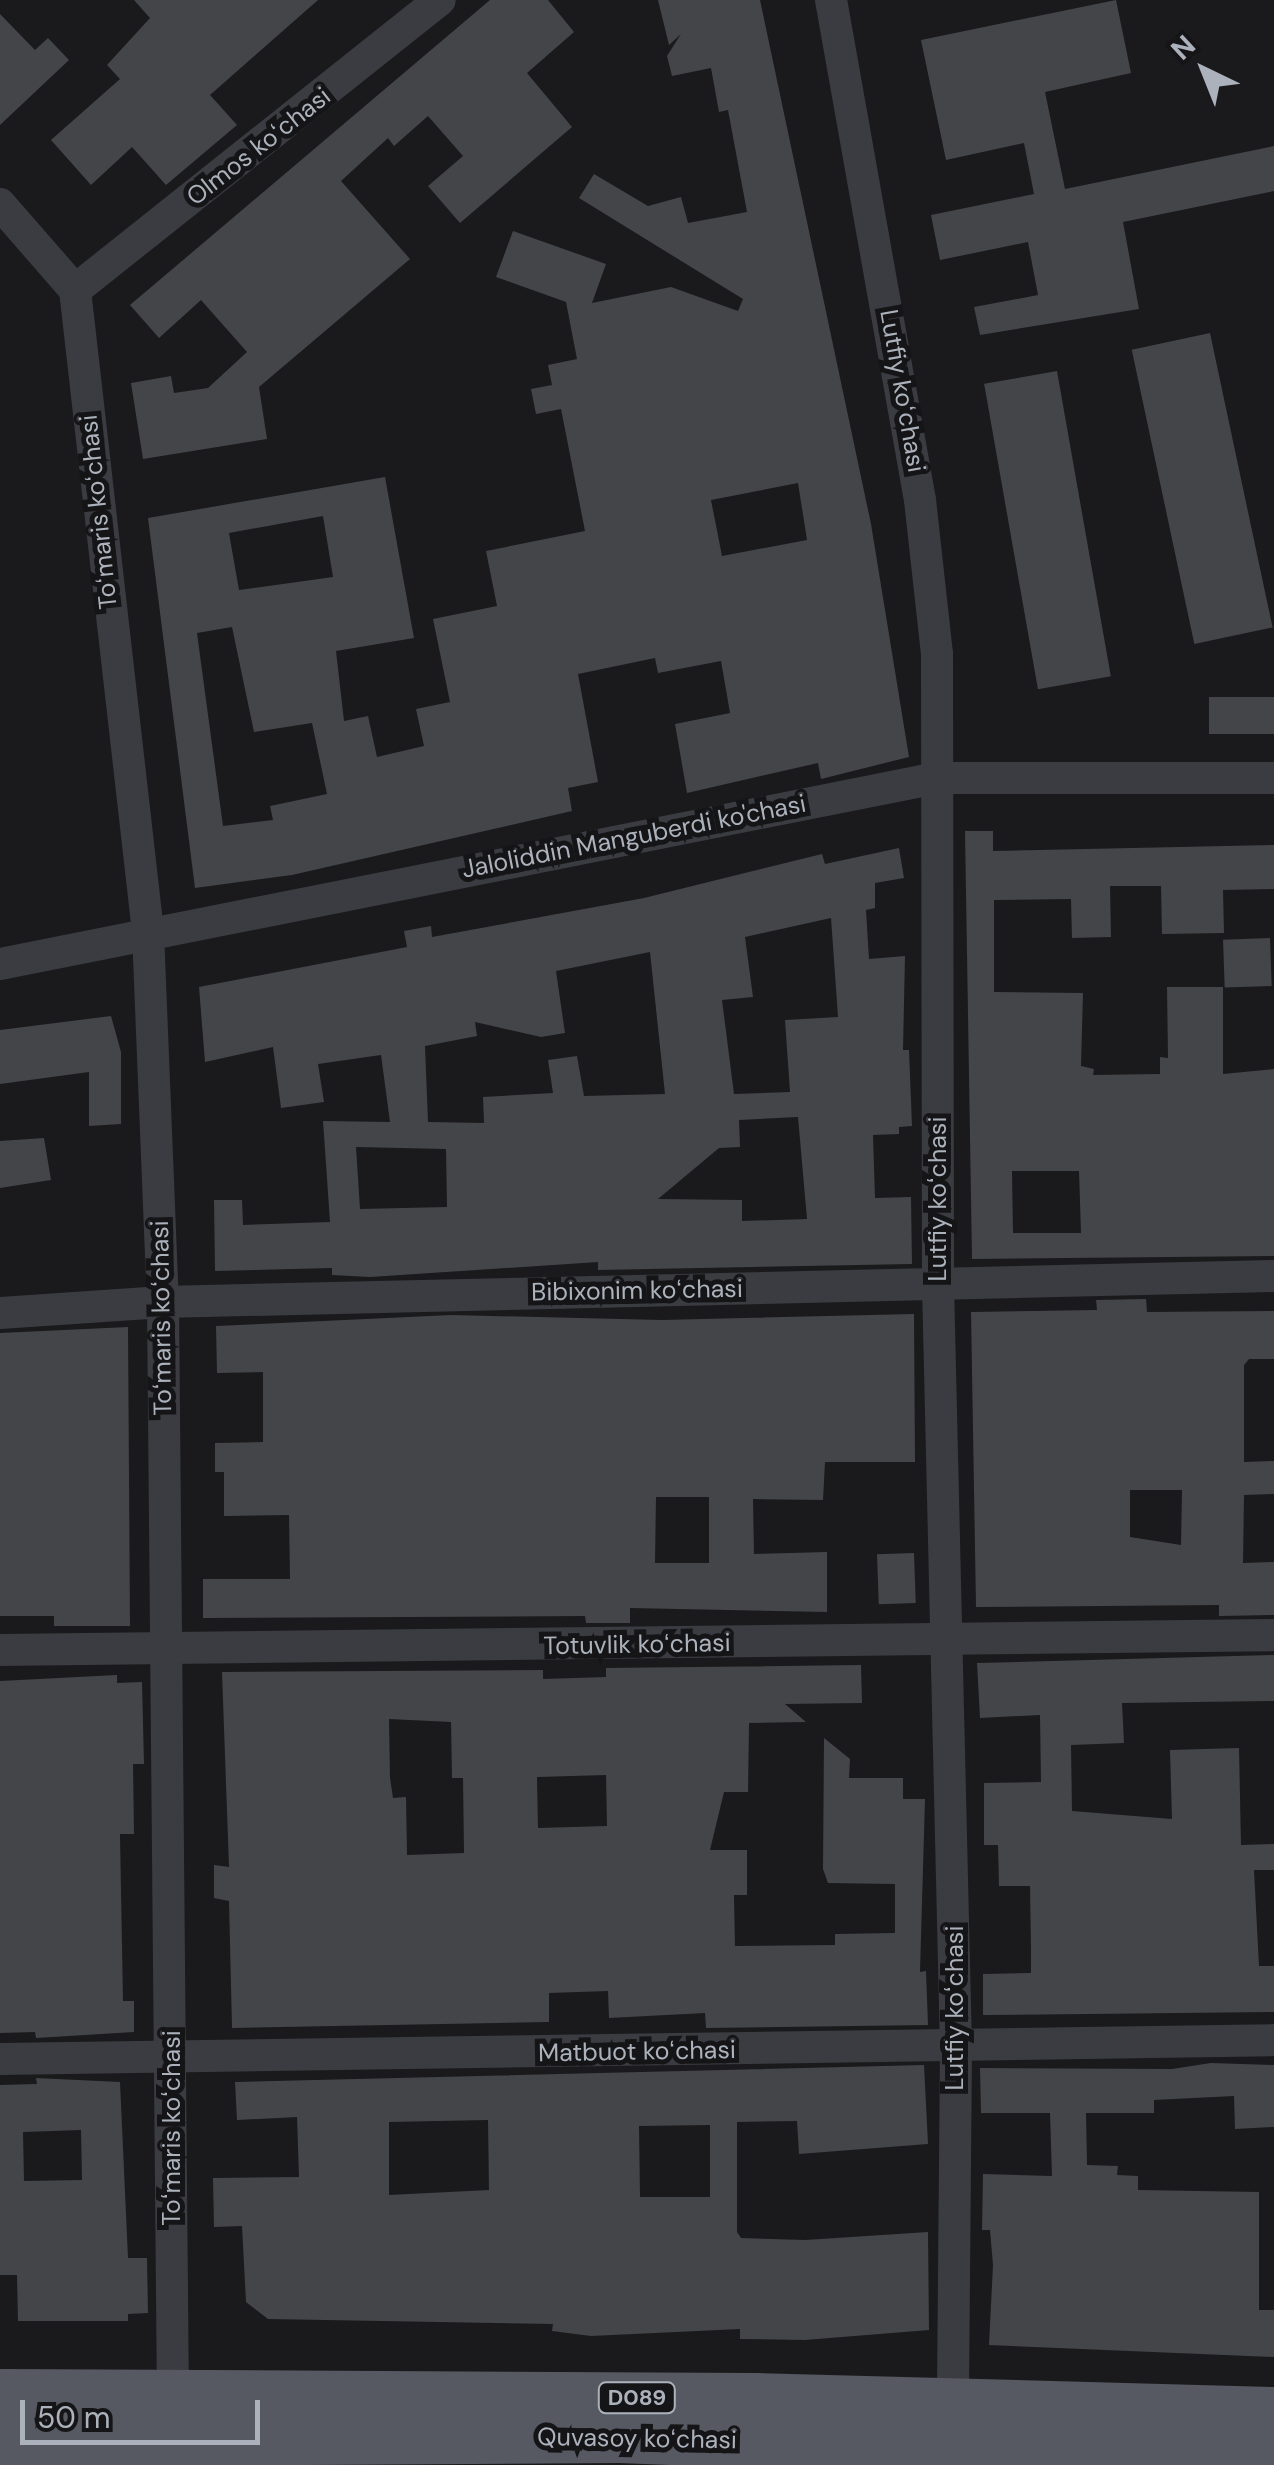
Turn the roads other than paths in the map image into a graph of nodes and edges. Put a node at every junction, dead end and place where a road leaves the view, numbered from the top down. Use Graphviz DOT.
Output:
graph roads {
  1 [pos="440,0"];
  2 [pos="831,0"];
  3 [pos="0,204"];
  4 [pos="75,290"];
  5 [pos="937,778"];
  6 [pos="1274,778"];
  7 [pos="148,932"];
  8 [pos="0,964"];
  9 [pos="1274,1276"];
  10 [pos="938,1284"];
  11 [pos="163,1302"];
  12 [pos="0,1313"];
  13 [pos="1274,1636"];
  14 [pos="952,1642"];
  15 [pos="0,1650"];
  16 [pos="168,1650"];
  17 [pos="1274,2040"];
  18 [pos="956,2048"];
  19 [pos="173,2057"];
  20 [pos="0,2059"];
  21 [pos="0,2395"];
  22 [pos="953,2406"];
  23 [pos="1274,2413"];
  24 [pos="175,2433"];
  25 [pos="0,2441"];
  26 [pos="763,2449"];
  27 [pos="1274,2463"];
  1 -- 4 [label="street, Olmos koʻchasi"];
  2 -- 5 [label="street, Lutfiy koʻchasi"];
  3 -- 4 [label="street"];
  4 -- 7 [label="street, Toʻmaris koʻchasi"];
  5 -- 6 [label="street, Jaloliddin Manguberdi ko'chasi"];
  5 -- 7 [label="street, Jaloliddin Manguberdi ko'chasi"];
  5 -- 10 [label="street, Lutfiy koʻchasi"];
  7 -- 8 [label="street, Jaloliddin Manguberdi ko'chasi"];
  7 -- 11 [label="street, Toʻmaris koʻchasi"];
  9 -- 10 [label="street, Bibixonim koʻchasi"];
  10 -- 11 [label="street, Bibixonim koʻchasi"];
  10 -- 14 [label="street, Lutfiy koʻchasi"];
  11 -- 12 [label="street, Bibixonim koʻchasi"];
  11 -- 16 [label="street, Toʻmaris koʻchasi"];
  13 -- 14 [label="street, Totuvlik koʻchasi"];
  14 -- 16 [label="street, Totuvlik koʻchasi"];
  14 -- 18 [label="street, Lutfiy koʻchasi"];
  15 -- 16 [label="street, Totuvlik koʻchasi"];
  16 -- 19 [label="street, Toʻmaris koʻchasi"];
  17 -- 18 [label="street, Matbuot koʻchasi"];
  18 -- 19 [label="street, Matbuot koʻchasi"];
  18 -- 22 [label="street, Lutfiy koʻchasi"];
  19 -- 20 [label="street, Matbuot koʻchasi"];
  19 -- 24 [label="street, Toʻmaris koʻchasi"];
  21 -- 24 [label="main road, Quvasoy koʻchasi / D089"];
  22 -- 23 [label="main road, Quvasoy koʻchasi / D089"];
  22 -- 24 [label="main road, Quvasoy koʻchasi / D089"];
  24 -- 25 [label="main road, Quvasoy koʻchasi / D089"];
  24 -- 26 [label="main road, Quvasoy koʻchasi / D089"];
  26 -- 27 [label="main road, Quvasoy koʻchasi / D089"];
}
